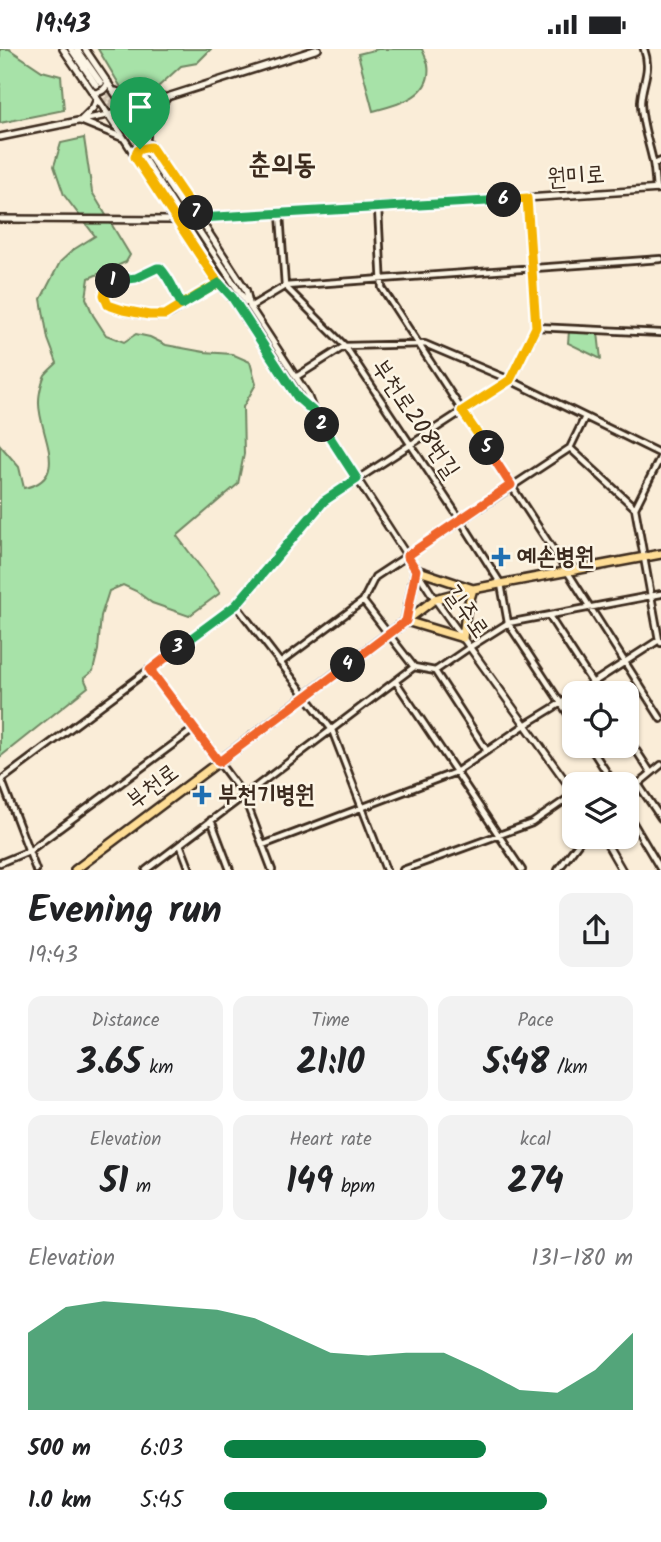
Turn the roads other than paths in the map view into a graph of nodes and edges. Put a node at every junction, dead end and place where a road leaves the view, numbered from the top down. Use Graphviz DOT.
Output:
graph roads {
  1 [pos="63,49"];
  2 [pos="71,49"];
  3 [pos="77,49"];
  4 [pos="85,49"];
  5 [pos="318,49"];
  6 [pos="644,49"];
  7 [pos="104,84"];
  8 [pos="94,96"];
  9 [pos="168,97"];
  10 [pos="145,104"];
  11 [pos="126,110"];
  12 [pos="108,115"];
  13 [pos="80,121"];
  14 [pos="0,137"];
  15 [pos="123,138"];
  16 [pos="149,144"];
  17 [pos="135,157"];
  18 [pos="661,161"];
  19 [pos="654,164"];
  20 [pos="658,189"];
  21 [pos="527,198"];
  22 [pos="378,208"];
  23 [pos="280,214"];
  24 [pos="212,217"];
  25 [pos="199,218"];
  26 [pos="0,219"];
  27 [pos="176,220"];
  28 [pos="206,228"];
  29 [pos="661,259"];
  30 [pos="533,268"];
  31 [pos="381,279"];
  32 [pos="219,283"];
  33 [pos="285,286"];
  34 [pos="232,297"];
  35 [pos="182,305"];
  36 [pos="250,307"];
  37 [pos="536,327"];
  38 [pos="661,333"];
  39 [pos="419,344"];
  40 [pos="345,346"];
  41 [pos="290,369"];
  42 [pos="282,373"];
  43 [pos="296,377"];
  44 [pos="510,380"];
  45 [pos="462,411"];
  46 [pos="314,412"];
  47 [pos="585,417"];
  48 [pos="410,445"];
  49 [pos="570,448"];
  50 [pos="661,455"];
  51 [pos="357,479"];
  52 [pos="511,485"];
  53 [pos="635,508"];
  54 [pos="460,519"];
  55 [pos="661,554"];
  56 [pos="407,556"];
  57 [pos="645,557"];
  58 [pos="416,570"];
  59 [pos="567,571"];
  60 [pos="501,584"];
  61 [pos="473,589"];
  62 [pos="661,594"];
  63 [pos="651,596"];
  64 [pos="435,599"];
  65 [pos="363,601"];
  66 [pos="236,605"];
  67 [pos="590,608"];
  68 [pos="549,616"];
  69 [pos="406,621"];
  70 [pos="508,624"];
  71 [pos="389,634"];
  72 [pos="463,638"];
  73 [pos="660,641"];
  74 [pos="470,647"];
  75 [pos="625,662"];
  76 [pos="280,663"];
  77 [pos="414,667"];
  78 [pos="150,670"];
  79 [pos="435,671"];
  80 [pos="591,681"];
  81 [pos="595,681"];
  82 [pos="396,682"];
  83 [pos="305,697"];
  84 [pos="561,703"];
  85 [pos="661,719"];
  86 [pos="525,725"];
  87 [pos="194,729"];
  88 [pos="332,730"];
  89 [pos="487,751"];
  90 [pos="639,754"];
  91 [pos="219,762"];
  92 [pos="661,765"];
  93 [pos="456,772"];
  94 [pos="652,773"];
  95 [pos="562,776"];
  96 [pos="1,781"];
  97 [pos="639,783"];
  98 [pos="639,785"];
  99 [pos="244,796"];
  100 [pos="661,801"];
  101 [pos="562,802"];
  102 [pos="361,807"];
  103 [pos="654,807"];
  104 [pos="661,818"];
  105 [pos="211,820"];
  106 [pos="639,833"];
  107 [pos="498,835"];
  108 [pos="180,844"];
  109 [pos="263,845"];
  110 [pos="574,849"];
  111 [pos="610,849"];
  112 [pos="29,851"];
  113 [pos="0,863"];
  114 [pos="155,867"];
  115 [pos="561,868"];
  116 [pos="36,870"];
  117 [pos="75,870"];
  118 [pos="146,870"];
  119 [pos="190,870"];
  120 [pos="230,870"];
  121 [pos="272,870"];
  122 [pos="386,870"];
  123 [pos="402,870"];
  124 [pos="522,870"];
  125 [pos="622,870"];
  126 [pos="661,870"];
  1 -- 8 [label="street, 길주로"];
  2 -- 7 [label="street, 길주로"];
  3 -- 7 [label="street, 길주로"];
  4 -- 7 [label="street, 길주로"];
  5 -- 9 [label="street"];
  6 -- 19 [label="street"];
  7 -- 8 [label="street"];
  7 -- 10 [label="street"];
  7 -- 11 [label="street, 길주로"];
  8 -- 12 [label="street, 길주로"];
  8 -- 13 [label="street"];
  9 -- 10 [label="street"];
  9 -- 16 [label="street"];
  10 -- 11 [label="street"];
  11 -- 12 [label="street"];
  11 -- 16 [label="street, 길주로"];
  12 -- 13 [label="street"];
  12 -- 15 [label="street, 길주로"];
  13 -- 14 [label="street"];
  13 -- 15 [label="street"];
  15 -- 17 [label="street, 길주로"];
  16 -- 17 [label="street"];
  16 -- 25 [label="street, 길주로"];
  17 -- 27 [label="street, 길주로"];
  18 -- 19 [label="street"];
  19 -- 20 [label="street"];
  20 -- 21 [label="street, 원미로"];
  21 -- 22 [label="street, 원미로"];
  21 -- 30 [label="street"];
  22 -- 23 [label="street, 원미로"];
  22 -- 31 [label="street"];
  23 -- 24 [label="street, 원미로"];
  23 -- 33 [label="street"];
  24 -- 25 [label="street, 원미로"];
  24 -- 28 [label="street"];
  25 -- 28 [label="street, 길주로"];
  26 -- 27 [label="street"];
  27 -- 32 [label="street, 길주로"];
  28 -- 36 [label="street, 길주로"];
  29 -- 30 [label="street"];
  30 -- 31 [label="street"];
  30 -- 37 [label="street"];
  31 -- 33 [label="street"];
  31 -- 39 [label="street"];
  32 -- 34 [label="street, 길주로"];
  32 -- 35 [label="street"];
  33 -- 36 [label="street"];
  33 -- 40 [label="street, 부천로208번길"];
  34 -- 36 [label="street, 길주로"];
  34 -- 42 [label="street, 길주로"];
  35 -- 35 [label="street"];
  36 -- 41 [label="street, 길주로"];
  37 -- 38 [label="street"];
  37 -- 44 [label="street"];
  39 -- 40 [label="street"];
  39 -- 44 [label="street"];
  39 -- 45 [label="street"];
  40 -- 43 [label="street"];
  40 -- 48 [label="street, 부천로208번길"];
  41 -- 42 [label="street"];
  41 -- 43 [label="street, 길주로"];
  42 -- 46 [label="street, 길주로"];
  43 -- 46 [label="street, 길주로"];
  44 -- 45 [label="street"];
  44 -- 47 [label="street"];
  45 -- 48 [label="street"];
  45 -- 52 [label="street"];
  46 -- 51 [label="street, 길주로"];
  47 -- 49 [label="street"];
  47 -- 50 [label="street"];
  48 -- 51 [label="street"];
  48 -- 54 [label="street, 부천로208번길"];
  49 -- 52 [label="street"];
  49 -- 53 [label="street"];
  50 -- 53 [label="street"];
  51 -- 56 [label="street, 길주로"];
  51 -- 66 [label="street"];
  52 -- 54 [label="street"];
  52 -- 59 [label="street"];
  53 -- 57 [label="street"];
  54 -- 56 [label="street"];
  54 -- 60 [label="street, 부천로208번길"];
  55 -- 57 [label="main road, 부천로"];
  56 -- 58 [label="street, 길주로"];
  56 -- 65 [label="street"];
  57 -- 59 [label="main road, 부천로"];
  57 -- 63 [label="street"];
  58 -- 61 [label="main road"];
  58 -- 64 [label="street, 길주로"];
  58 -- 69 [label="main road"];
  59 -- 60 [label="main road, 부천로"];
  59 -- 67 [label="street"];
  60 -- 61 [label="main road, 부천로"];
  60 -- 70 [label="street"];
  61 -- 64 [label="main road, 부천로"];
  61 -- 72 [label="main road"];
  62 -- 63 [label="street"];
  63 -- 67 [label="street"];
  63 -- 73 [label="street"];
  64 -- 69 [label="main road, 부천로"];
  64 -- 72 [label="street, 길주로"];
  65 -- 71 [label="street"];
  65 -- 76 [label="street"];
  66 -- 76 [label="street"];
  66 -- 78 [label="street"];
  67 -- 68 [label="street"];
  67 -- 75 [label="street"];
  68 -- 70 [label="street"];
  68 -- 80 [label="street"];
  69 -- 71 [label="main road, 부천로"];
  69 -- 72 [label="main road"];
  70 -- 74 [label="street"];
  70 -- 84 [label="street"];
  71 -- 77 [label="street"];
  71 -- 83 [label="main road, 부천로"];
  72 -- 74 [label="street, 길주로"];
  73 -- 75 [label="street"];
  74 -- 79 [label="street"];
  74 -- 86 [label="street, 길주로"];
  75 -- 81 [label="street"];
  75 -- 85 [label="street"];
  76 -- 83 [label="street"];
  77 -- 79 [label="street"];
  77 -- 82 [label="street"];
  78 -- 87 [label="street"];
  78 -- 96 [label="street"];
  79 -- 89 [label="street"];
  82 -- 88 [label="street"];
  82 -- 93 [label="street"];
  83 -- 88 [label="street"];
  83 -- 91 [label="main road, 부천로"];
  84 -- 86 [label="street"];
  86 -- 89 [label="street"];
  86 -- 95 [label="street, 길주로"];
  87 -- 91 [label="street"];
  87 -- 112 [label="street"];
  88 -- 99 [label="street"];
  88 -- 102 [label="street"];
  89 -- 93 [label="street"];
  90 -- 94 [label="street"];
  91 -- 99 [label="street"];
  91 -- 117 [label="main road, 부천로"];
  92 -- 94 [label="street"];
  93 -- 102 [label="street"];
  93 -- 107 [label="street"];
  94 -- 97 [label="street"];
  96 -- 112 [label="street"];
  98 -- 103 [label="street"];
  99 -- 105 [label="street"];
  99 -- 109 [label="street"];
  100 -- 103 [label="street"];
  101 -- 107 [label="street"];
  102 -- 109 [label="street"];
  102 -- 122 [label="street"];
  103 -- 104 [label="street"];
  105 -- 108 [label="street"];
  105 -- 120 [label="street"];
  106 -- 126 [label="street"];
  107 -- 123 [label="street"];
  107 -- 124 [label="street"];
  108 -- 114 [label="street"];
  108 -- 119 [label="street"];
  109 -- 121 [label="street"];
  110 -- 115 [label="street"];
  111 -- 125 [label="street"];
  112 -- 113 [label="street"];
  112 -- 116 [label="street"];
  114 -- 118 [label="street"];
}
